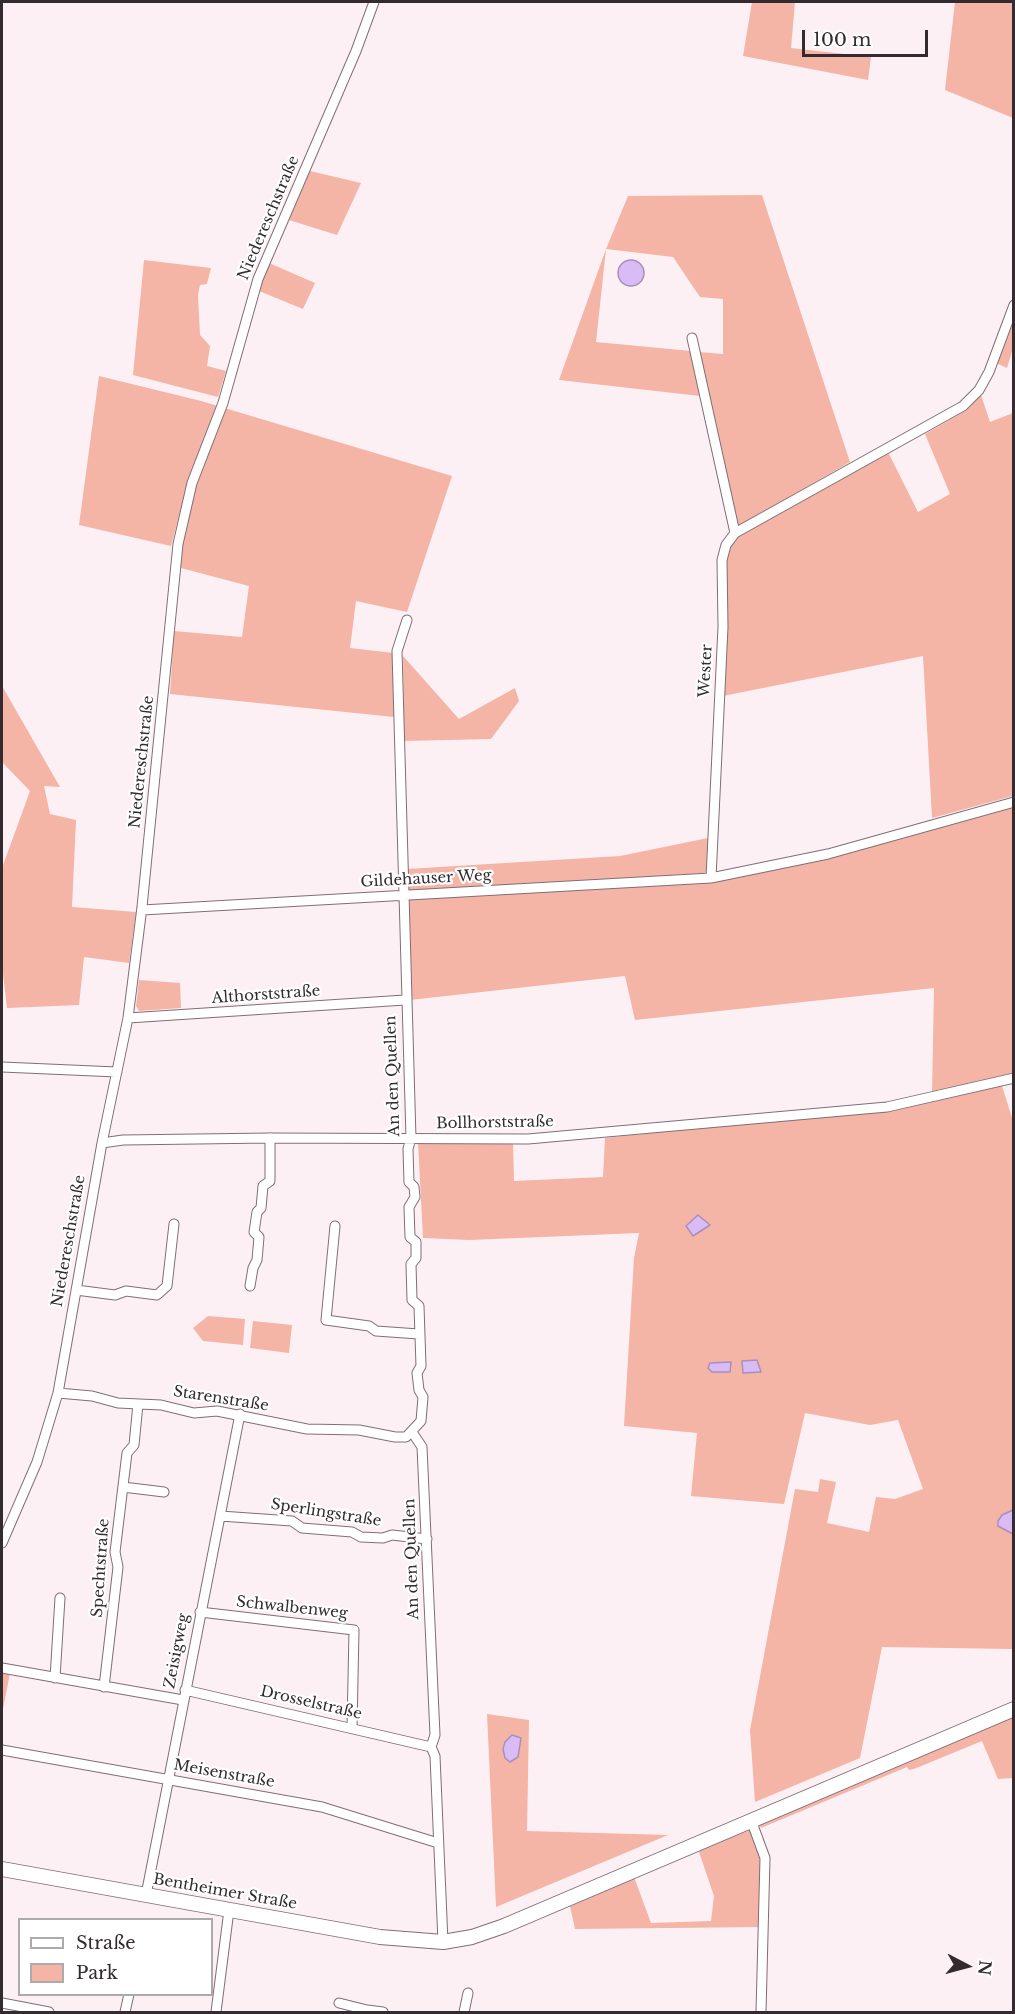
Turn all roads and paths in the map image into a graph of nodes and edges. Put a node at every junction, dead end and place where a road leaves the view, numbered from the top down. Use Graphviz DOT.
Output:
graph roads {
  1 [pos="374,2"];
  2 [pos="1014,305"];
  3 [pos="692,338"];
  4 [pos="735,533"];
  5 [pos="407,620"];
  6 [pos="1014,802"];
  7 [pos="711,878"];
  8 [pos="403,895"];
  9 [pos="142,910"];
  10 [pos="405,1000"];
  11 [pos="128,1018"];
  12 [pos="2,1067"];
  13 [pos="117,1072"];
  14 [pos="1014,1078"];
  15 [pos="270,1138"];
  16 [pos="411,1138"];
  17 [pos="102,1143"];
  18 [pos="174,1224"];
  19 [pos="335,1226"];
  20 [pos="250,1286"];
  21 [pos="76,1290"];
  22 [pos="419,1334"];
  23 [pos="58,1393"];
  24 [pos="138,1404"];
  25 [pos="240,1414"];
  26 [pos="412,1432"];
  27 [pos="123,1487"];
  28 [pos="164,1492"];
  29 [pos="220,1516"];
  30 [pos="427,1539"];
  31 [pos="2,1543"];
  32 [pos="60,1598"];
  33 [pos="200,1612"];
  34 [pos="2,1668"];
  35 [pos="55,1677"];
  36 [pos="104,1687"];
  37 [pos="185,1690"];
  38 [pos="183,1700"];
  39 [pos="1014,1708"];
  40 [pos="352,1728"];
  41 [pos="431,1747"];
  42 [pos="2,1750"];
  43 [pos="167,1780"];
  44 [pos="751,1820"];
  45 [pos="438,1844"];
  46 [pos="2,1869"];
  47 [pos="146,1895"];
  48 [pos="229,1910"];
  49 [pos="443,1942"];
  50 [pos="468,1993"];
  51 [pos="129,1996"];
  52 [pos="2,2003"];
  53 [pos="339,2003"];
  54 [pos="367,2011"];
  55 [pos="49,2013"];
  56 [pos="125,2013"];
  57 [pos="216,2013"];
  58 [pos="383,2013"];
  59 [pos="464,2013"];
  60 [pos="761,2013"];
  1 -- 9 [label="street, Niedereschstraße"];
  2 -- 4 [label="street"];
  3 -- 4 [label="street"];
  4 -- 7 [label="street, Wester"];
  5 -- 8 [label="street, An den Quellen"];
  6 -- 7 [label="street"];
  7 -- 8 [label="street, Gildehauser Weg"];
  8 -- 9 [label="street, Gildehauser Weg"];
  8 -- 10 [label="street, An den Quellen"];
  9 -- 11 [label="street, Niedereschstraße"];
  10 -- 11 [label="street, Althorststraße"];
  10 -- 16 [label="street, An den Quellen"];
  11 -- 13 [label="street, Niedereschstraße"];
  12 -- 13 [label="street"];
  13 -- 17 [label="street, Niedereschstraße"];
  14 -- 16 [label="street, Bollhorststraße"];
  15 -- 16 [label="street, Bollhorststraße"];
  15 -- 17 [label="street, Bollhorststraße"];
  15 -- 20 [label="street"];
  16 -- 22 [label="street, An den Quellen"];
  17 -- 21 [label="street, Niedereschstraße"];
  18 -- 21 [label="street"];
  19 -- 22 [label="street"];
  21 -- 23 [label="street, Niedereschstraße"];
  22 -- 26 [label="street, An den Quellen"];
  23 -- 24 [label="street, Starenstraße"];
  23 -- 31 [label="street, Niedereschstraße"];
  24 -- 25 [label="street, Starenstraße"];
  24 -- 27 [label="street, Spechtstraße"];
  25 -- 26 [label="street, Starenstraße"];
  25 -- 29 [label="street, Zeisigweg"];
  26 -- 30 [label="street, An den Quellen"];
  27 -- 28 [label="street"];
  27 -- 36 [label="street, Spechtstraße"];
  29 -- 30 [label="street, Sperlingstraße"];
  29 -- 33 [label="street, Zeisigweg"];
  30 -- 41 [label="street, An den Quellen"];
  32 -- 35 [label="street"];
  33 -- 37 [label="street, Zeisigweg"];
  33 -- 40 [label="street, Schwalbenweg"];
  34 -- 35 [label="street"];
  35 -- 36 [label="street"];
  36 -- 38 [label="street"];
  37 -- 38 [label="street, Zeisigweg"];
  37 -- 40 [label="street, Drosselstraße"];
  38 -- 43 [label="street, Zeisigweg"];
  39 -- 44 [label="main road, Bentheimer Straße"];
  40 -- 41 [label="street, Drosselstraße"];
  41 -- 45 [label="street, An den Quellen"];
  42 -- 43 [label="street, Meisenstraße"];
  43 -- 45 [label="street, Meisenstraße"];
  43 -- 47 [label="street, Zeisigweg"];
  44 -- 49 [label="main road, Bentheimer Straße"];
  44 -- 60 [label="street"];
  45 -- 49 [label="street, An den Quellen"];
  46 -- 47 [label="main road, Bentheimer Straße"];
  47 -- 48 [label="main road, Bentheimer Straße"];
  48 -- 49 [label="main road, Bentheimer Straße"];
  48 -- 57 [label="street"];
  50 -- 59 [label="street"];
  51 -- 56 [label="street"];
  52 -- 55 [label="street"];
  53 -- 54 [label="street"];
  54 -- 58 [label="street"];
}
